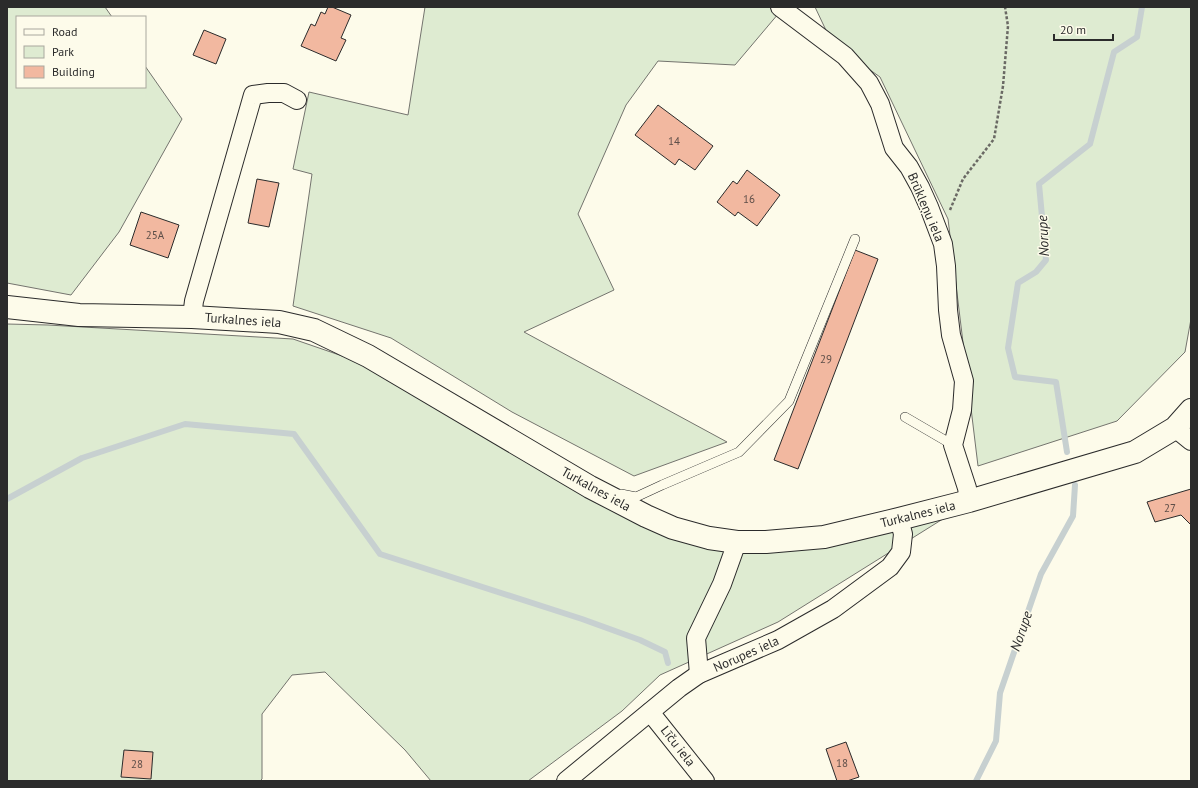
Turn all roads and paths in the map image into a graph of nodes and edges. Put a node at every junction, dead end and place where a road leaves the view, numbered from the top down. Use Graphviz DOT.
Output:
graph roads {
  1 [pos="780,7"];
  2 [pos="1005,7"];
  3 [pos="297,100"];
  4 [pos="950,212"];
  5 [pos="855,239"];
  6 [pos="7,307"];
  7 [pos="192,317"];
  8 [pos="1191,410"];
  9 [pos="905,417"];
  10 [pos="1186,434"];
  11 [pos="953,445"];
  12 [pos="590,487"];
  13 [pos="970,501"];
  14 [pos="899,520"];
  15 [pos="737,542"];
  16 [pos="700,674"];
  17 [pos="650,712"];
  18 [pos="566,781"];
  19 [pos="705,781"];
  1 -- 11 [label="street, Brūkleņu iela"];
  2 -- 4 [label="path"];
  3 -- 7 [label="street"];
  5 -- 12 [label="lane"];
  6 -- 7 [label="main road, Turkalnes iela"];
  7 -- 12 [label="main road, Turkalnes iela"];
  8 -- 10 [label="main road, Turkalnes iela"];
  9 -- 11 [label="lane"];
  10 -- 13 [label="main road, Turkalnes iela"];
  11 -- 13 [label="street"];
  12 -- 15 [label="main road, Turkalnes iela"];
  13 -- 14 [label="main road, Turkalnes iela"];
  14 -- 15 [label="main road, Turkalnes iela"];
  14 -- 16 [label="street, Norupes iela"];
  15 -- 16 [label="street"];
  16 -- 17 [label="street, Norupes iela"];
  17 -- 18 [label="street, Norupes iela"];
  17 -- 19 [label="street, Līču iela"];
}
